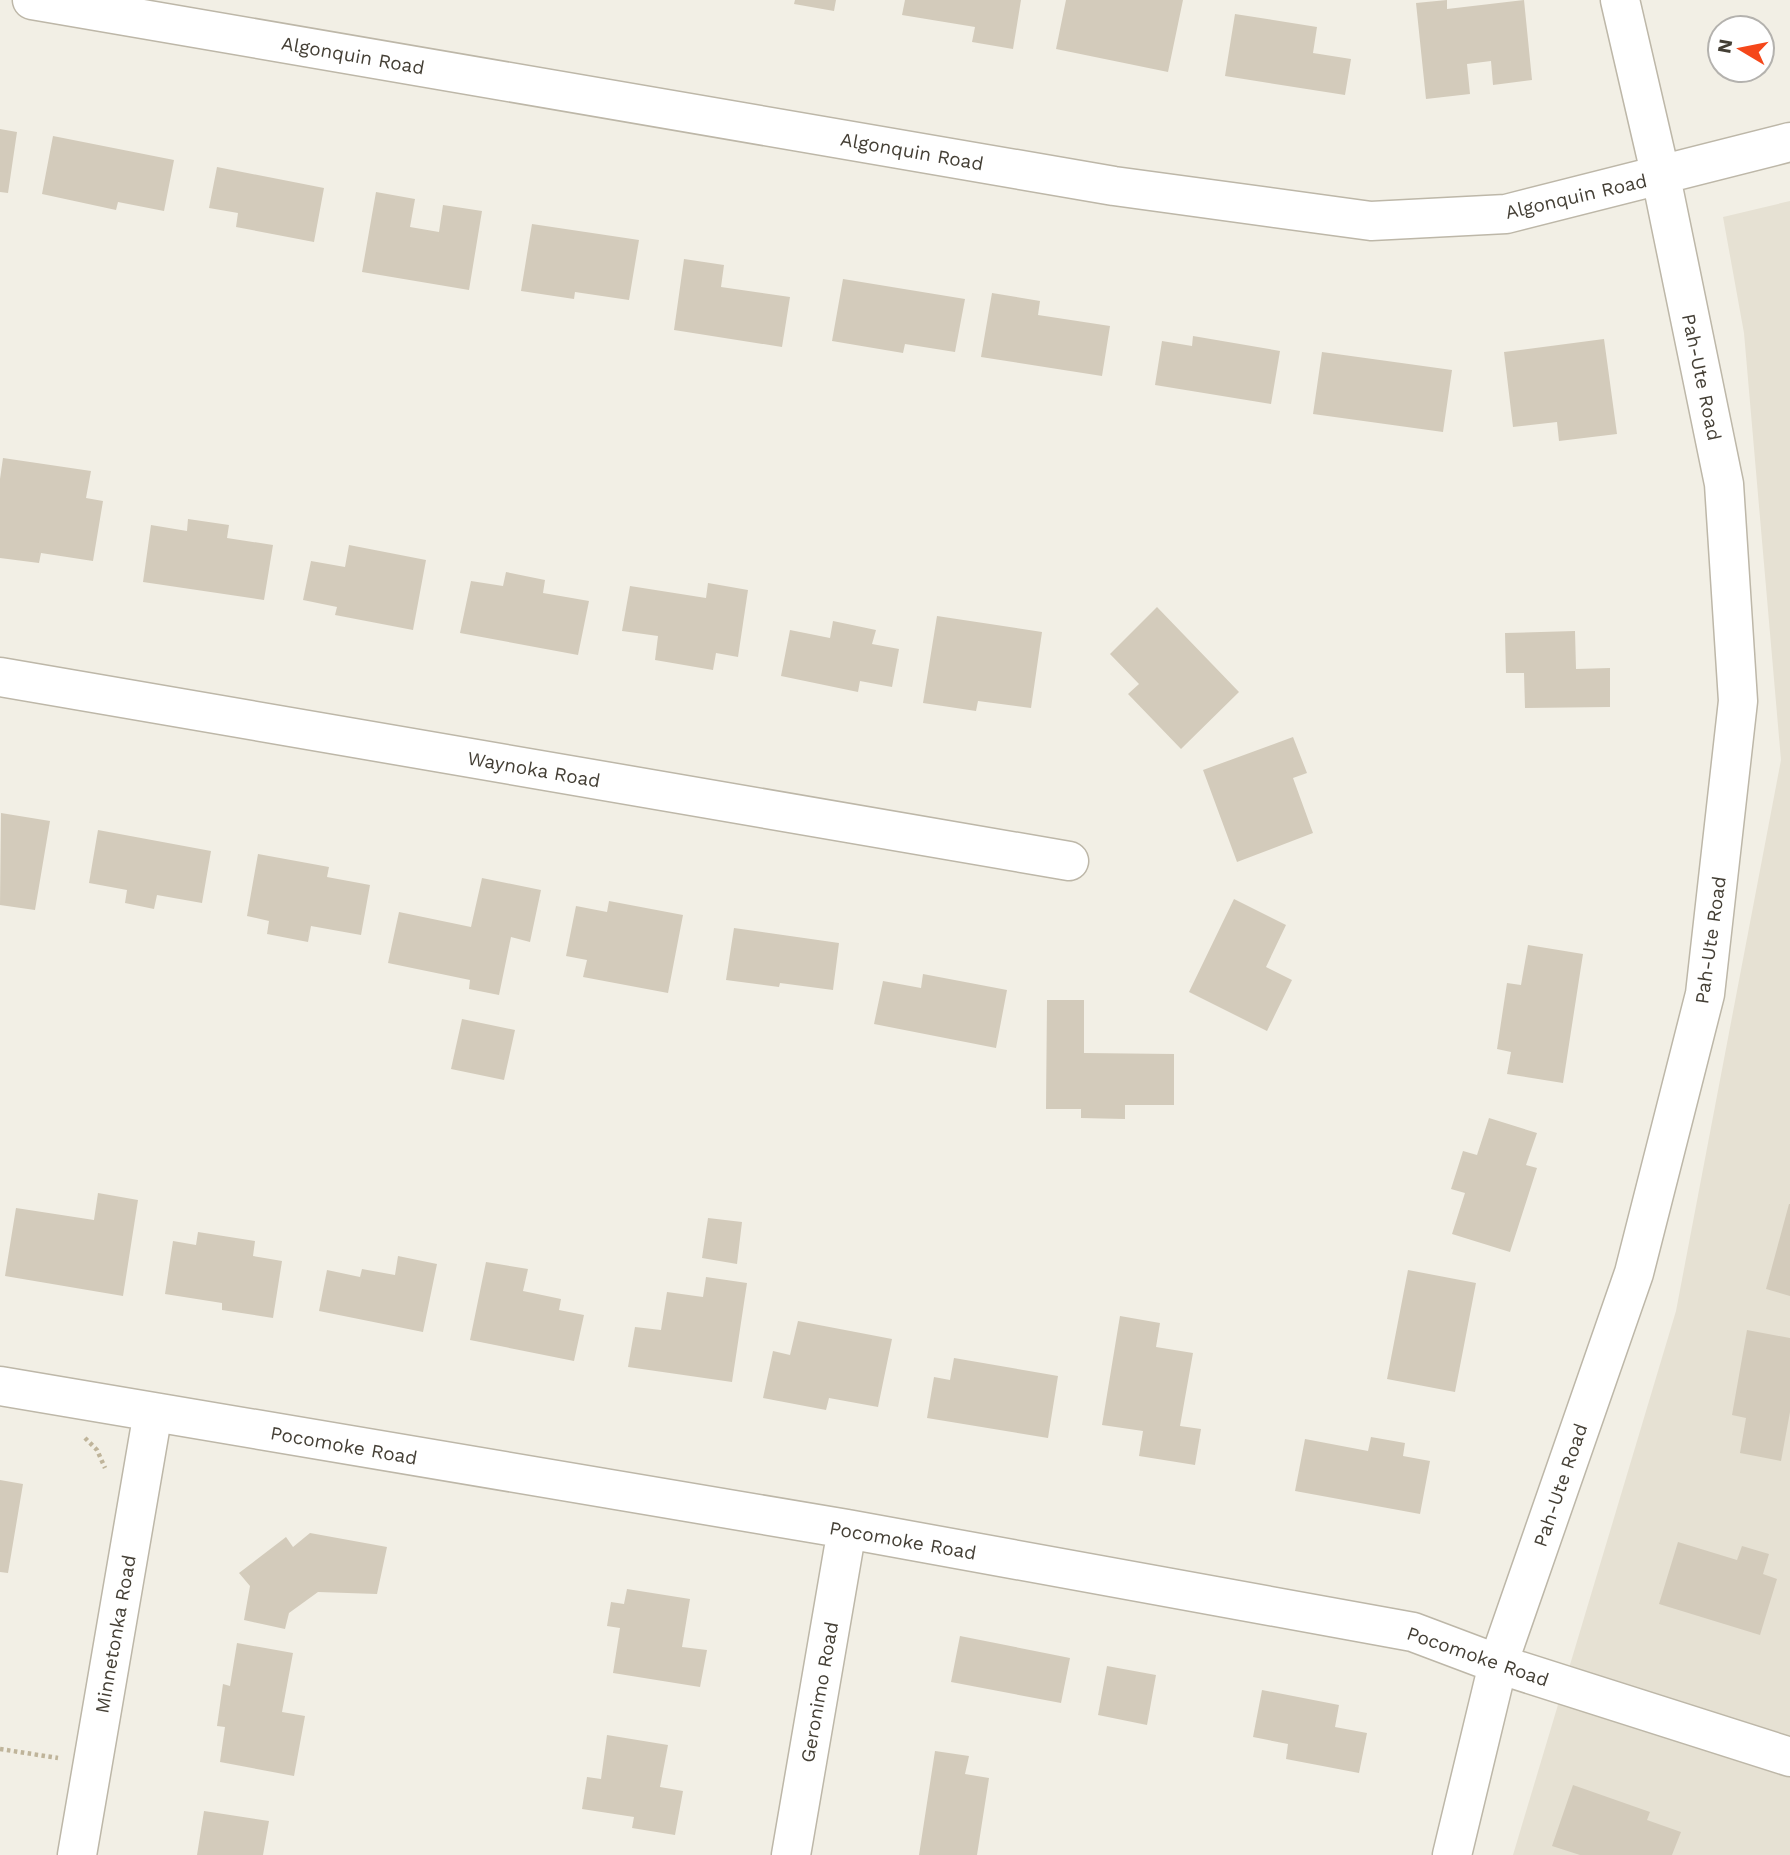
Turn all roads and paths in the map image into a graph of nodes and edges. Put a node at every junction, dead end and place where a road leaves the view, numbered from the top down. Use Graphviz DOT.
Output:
graph roads {
  1 [pos="32,0"];
  2 [pos="1620,0"];
  3 [pos="1790,142"];
  4 [pos="1661,177"];
  5 [pos="0,677"];
  6 [pos="1069,861"];
  7 [pos="0,1386"];
  8 [pos="153,1412"];
  9 [pos="77,1430"];
  10 [pos="109,1476"];
  11 [pos="847,1529"];
  12 [pos="1498,1664"];
  13 [pos="0,1749"];
  14 [pos="1790,1757"];
  15 [pos="92,1764"];
  16 [pos="77,1855"];
  17 [pos="791,1855"];
  18 [pos="1452,1855"];
  1 -- 4 [label="street, Algonquin Road"];
  2 -- 4 [label="street, Pah-Ute Road"];
  3 -- 4 [label="street, Algonquin Road"];
  4 -- 12 [label="street, Pah-Ute Road"];
  5 -- 6 [label="street, Waynoka Road"];
  7 -- 8 [label="street, Pocomoke Road"];
  8 -- 11 [label="street, Pocomoke Road"];
  8 -- 15 [label="street, Minnetonka Road"];
  9 -- 10 [label="path"];
  11 -- 12 [label="street, Pocomoke Road"];
  11 -- 17 [label="street, Geronimo Road"];
  12 -- 14 [label="street, Pocomoke Road"];
  12 -- 18 [label="street, Pah-Ute Road"];
  13 -- 15 [label="path"];
  15 -- 16 [label="street, Minnetonka Road"];
}
